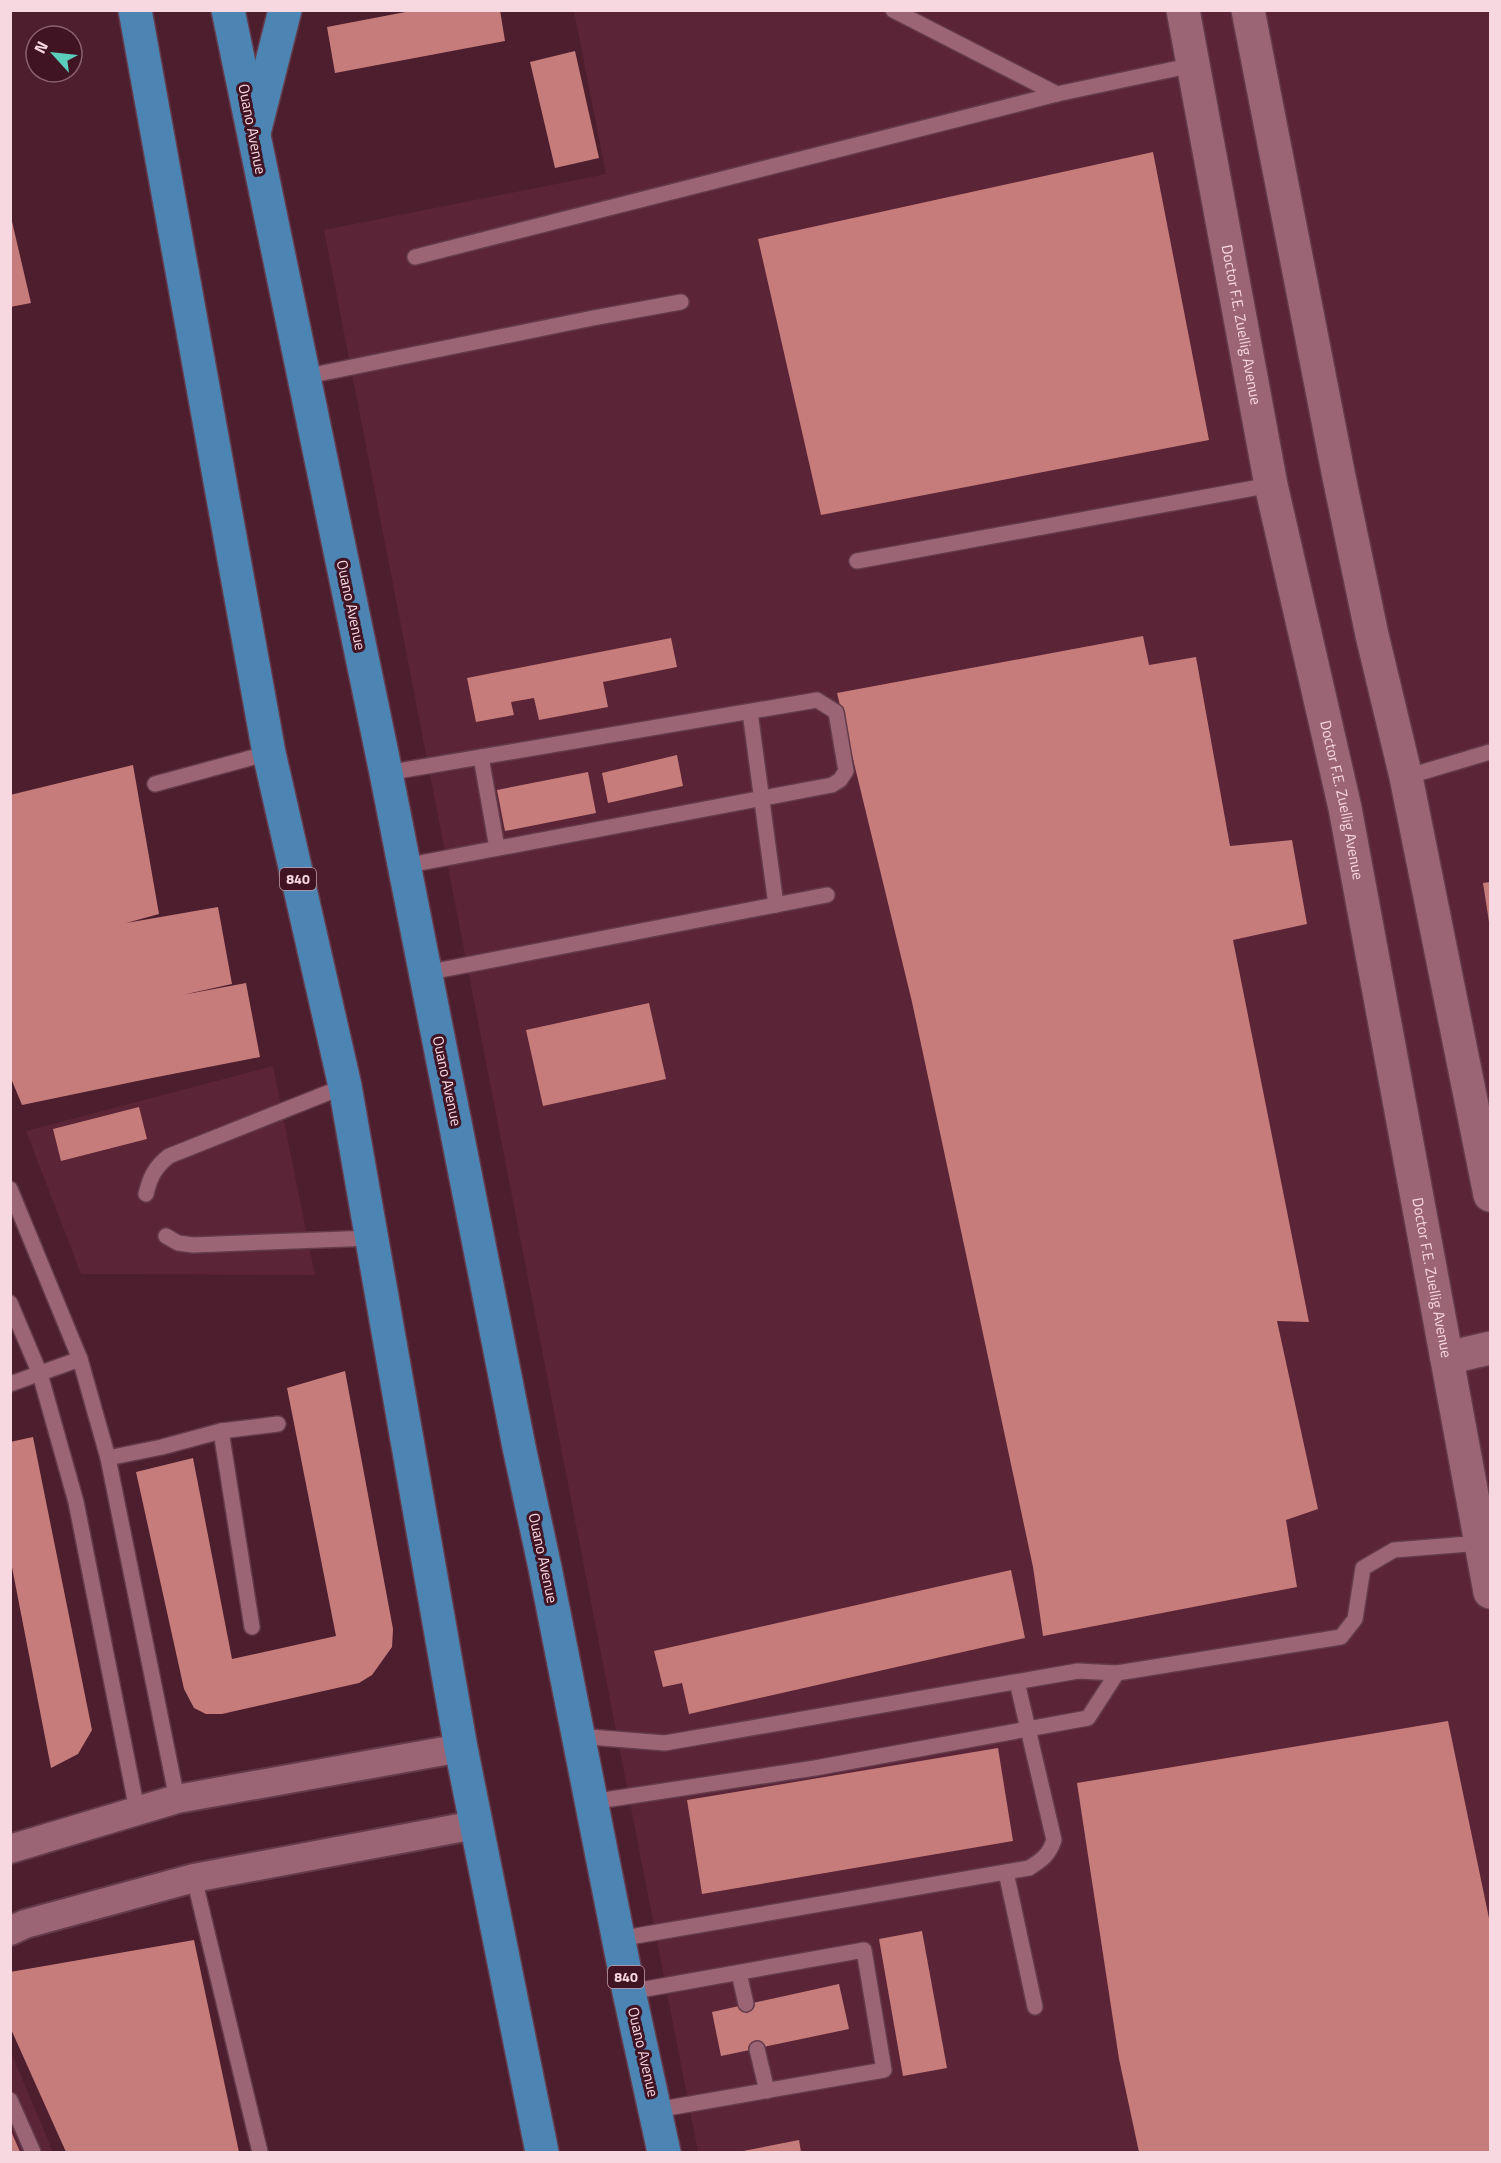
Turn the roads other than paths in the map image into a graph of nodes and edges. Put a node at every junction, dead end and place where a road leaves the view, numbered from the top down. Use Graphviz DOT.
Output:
graph roads {
  1 [pos="135,10"];
  2 [pos="228,10"];
  3 [pos="285,10"];
  4 [pos="893,10"];
  5 [pos="1183,10"];
  6 [pos="1248,10"];
  7 [pos="1193,65"];
  8 [pos="1058,94"];
  9 [pos="254,136"];
  10 [pos="416,257"];
  11 [pos="681,302"];
  12 [pos="303,377"];
  13 [pos="1271,484"];
  14 [pos="857,561"];
  15 [pos="750,712"];
  16 [pos="1491,752"];
  17 [pos="269,753"];
  18 [pos="481,757"];
  19 [pos="386,773"];
  20 [pos="1406,777"];
  21 [pos="155,784"];
  22 [pos="763,798"];
  23 [pos="497,848"];
  24 [pos="404,866"];
  25 [pos="826,895"];
  26 [pos="776,905"];
  27 [pos="425,973"];
  28 [pos="345,1086"];
  29 [pos="10,1189"];
  30 [pos="146,1194"];
  31 [pos="1491,1195"];
  32 [pos="166,1236"];
  33 [pos="372,1238"];
  34 [pos="10,1303"];
  35 [pos="1491,1348"];
  36 [pos="1447,1358"];
  37 [pos="80,1359"];
  38 [pos="40,1374"];
  39 [pos="10,1384"];
  40 [pos="278,1424"];
  41 [pos="221,1431"];
  42 [pos="108,1458"];
  43 [pos="1481,1543"];
  44 [pos="1491,1592"];
  45 [pos="252,1627"];
  46 [pos="1116,1673"];
  47 [pos="1017,1682"];
  48 [pos="1029,1730"];
  49 [pos="578,1736"];
  50 [pos="461,1748"];
  51 [pos="177,1799"];
  52 [pos="591,1802"];
  53 [pos="136,1810"];
  54 [pos="475,1825"];
  55 [pos="10,1849"];
  56 [pos="1006,1872"];
  57 [pos="194,1878"];
  58 [pos="10,1931"];
  59 [pos="618,1939"];
  60 [pos="739,1973"];
  61 [pos="629,1992"];
  62 [pos="746,2004"];
  63 [pos="1035,2007"];
  64 [pos="757,2049"];
  65 [pos="767,2091"];
  66 [pos="10,2100"];
  67 [pos="656,2110"];
  68 [pos="33,2152"];
  69 [pos="260,2152"];
  70 [pos="542,2152"];
  71 [pos="664,2152"];
  1 -- 17 [label="highway, 840"];
  2 -- 9 [label="highway, Ouano Avenue / 840"];
  3 -- 9 [label="highway"];
  4 -- 8 [label="lane"];
  5 -- 7 [label="street, Doctor F.E. Zuellig Avenue"];
  6 -- 20 [label="street"];
  7 -- 8 [label="lane"];
  7 -- 13 [label="street, Doctor F.E. Zuellig Avenue"];
  8 -- 10 [label="lane"];
  9 -- 12 [label="highway, Ouano Avenue / 840"];
  11 -- 12 [label="lane"];
  12 -- 19 [label="highway, Ouano Avenue / 840"];
  13 -- 14 [label="lane"];
  13 -- 36 [label="street, Doctor F.E. Zuellig Avenue"];
  15 -- 18 [label="lane"];
  15 -- 22 [label="lane"];
  15 -- 22 [label="lane"];
  16 -- 20 [label="lane"];
  17 -- 21 [label="lane"];
  17 -- 28 [label="highway, 840"];
  18 -- 19 [label="lane"];
  18 -- 23 [label="lane"];
  19 -- 24 [label="highway, Ouano Avenue / 840"];
  20 -- 31 [label="street"];
  22 -- 23 [label="lane"];
  22 -- 26 [label="lane"];
  23 -- 24 [label="lane"];
  24 -- 27 [label="highway, Ouano Avenue / 840"];
  25 -- 26 [label="lane"];
  26 -- 27 [label="lane"];
  27 -- 49 [label="highway, Ouano Avenue / 840"];
  28 -- 30 [label="lane"];
  28 -- 33 [label="highway, 840"];
  29 -- 37 [label="lane"];
  32 -- 33 [label="lane"];
  33 -- 50 [label="highway, 840"];
  34 -- 38 [label="lane"];
  35 -- 36 [label="street"];
  36 -- 43 [label="street, Doctor F.E. Zuellig Avenue"];
  37 -- 38 [label="lane"];
  37 -- 42 [label="lane"];
  38 -- 39 [label="lane"];
  38 -- 53 [label="lane"];
  40 -- 41 [label="lane"];
  41 -- 42 [label="lane"];
  41 -- 45 [label="lane"];
  42 -- 51 [label="lane"];
  43 -- 44 [label="street, Doctor F.E. Zuellig Avenue"];
  43 -- 46 [label="lane"];
  46 -- 47 [label="lane"];
  46 -- 48 [label="lane"];
  47 -- 48 [label="lane"];
  47 -- 49 [label="lane"];
  48 -- 52 [label="lane"];
  48 -- 56 [label="lane"];
  49 -- 52 [label="highway, Ouano Avenue / 840"];
  50 -- 51 [label="street"];
  50 -- 54 [label="highway, 840"];
  51 -- 53 [label="street"];
  52 -- 59 [label="highway, Ouano Avenue / 840"];
  53 -- 55 [label="street"];
  54 -- 57 [label="street"];
  54 -- 70 [label="highway, 840"];
  56 -- 59 [label="lane"];
  56 -- 63 [label="lane"];
  57 -- 58 [label="street"];
  57 -- 69 [label="lane"];
  59 -- 61 [label="highway, Ouano Avenue / 840"];
  60 -- 61 [label="lane"];
  60 -- 62 [label="lane"];
  60 -- 65 [label="lane"];
  61 -- 67 [label="highway, Ouano Avenue / 840"];
  64 -- 65 [label="lane"];
  65 -- 67 [label="lane"];
  66 -- 68 [label="lane"];
  67 -- 71 [label="highway, Ouano Avenue / 840"];
}
